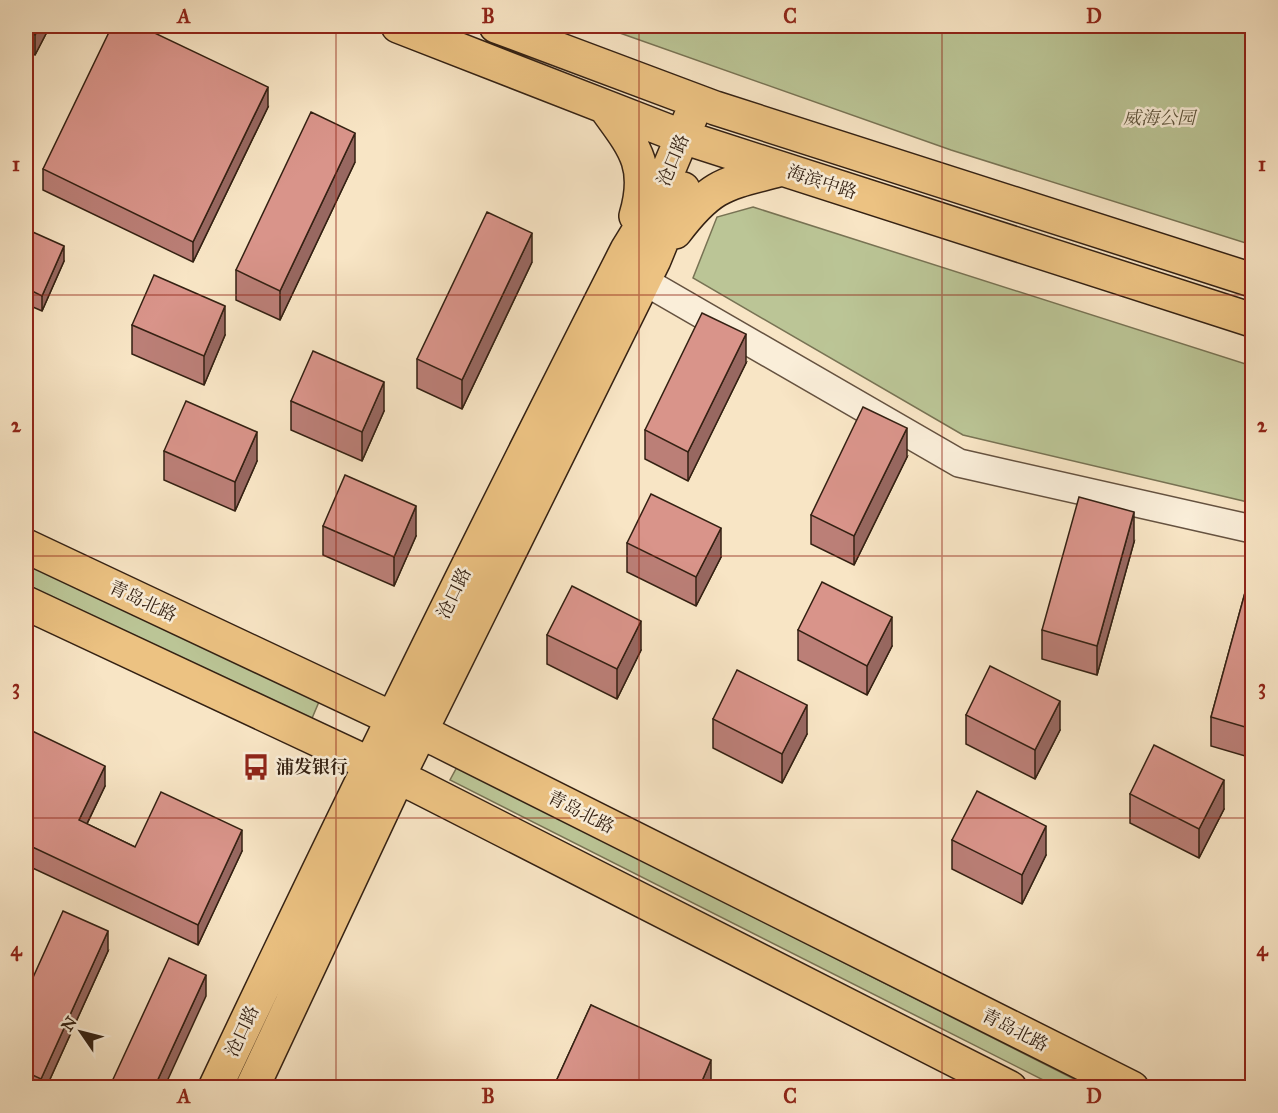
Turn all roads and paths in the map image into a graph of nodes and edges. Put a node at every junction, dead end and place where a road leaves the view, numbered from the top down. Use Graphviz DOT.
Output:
graph roads {
  1 [pos="399,26"];
  2 [pos="496,26"];
  3 [pos="706,105"];
  4 [pos="605,107"];
  5 [pos="692,140"];
  6 [pos="782,169"];
  7 [pos="642,263"];
  8 [pos="1252,280"];
  9 [pos="1252,320"];
  10 [pos="1252,529"];
  11 [pos="26,546"];
  12 [pos="26,603"];
  13 [pos="406,725"];
  14 [pos="384,770"];
  15 [pos="216,1088"];
  16 [pos="252,1088"];
  17 [pos="1010,1088"];
  18 [pos="1132,1088"];
  1 -- 4 [label="main road, 海滨中路"];
  2 -- 3 [label="main road, 海滨中路"];
  3 -- 5 [label="main road, 沧口路"];
  3 -- 8 [label="main road, 海滨中路"];
  4 -- 5 [label="main road, 海滨中路"];
  4 -- 7 [label="main road"];
  5 -- 6 [label="main road, 海滨中路"];
  5 -- 7 [label="main road, 沧口路"];
  6 -- 7 [label="main road"];
  6 -- 9 [label="main road, 海滨中路"];
  7 -- 10 [label="street"];
  7 -- 13 [label="main road, 沧口路"];
  11 -- 13 [label="main road, 青岛北路"];
  12 -- 14 [label="main road"];
  13 -- 14 [label="main road, 沧口路"];
  13 -- 18 [label="main road, 青岛北路"];
  14 -- 15 [label="main road, 沧口路"];
  14 -- 16 [label="main road, 沧口路"];
  14 -- 17 [label="main road"];
}
